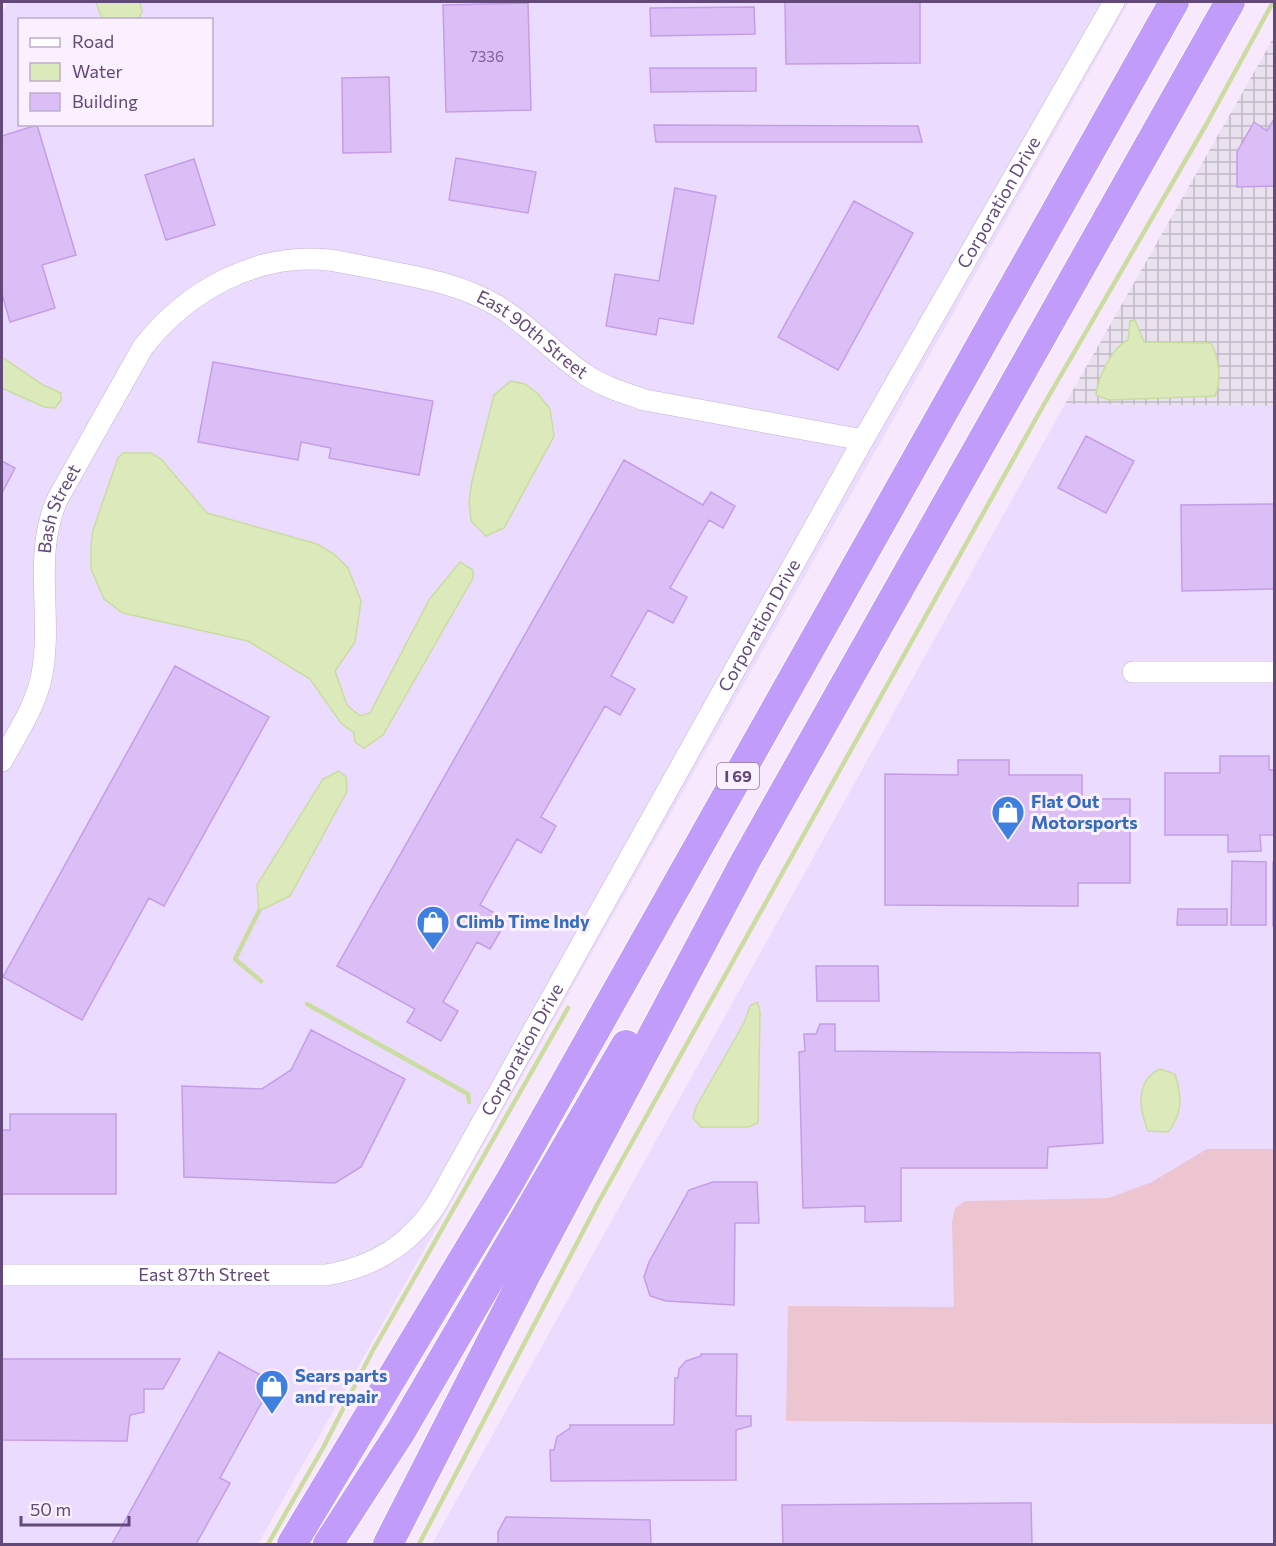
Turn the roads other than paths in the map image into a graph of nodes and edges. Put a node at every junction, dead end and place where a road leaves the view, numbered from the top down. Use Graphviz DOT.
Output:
graph roads {
  1 [pos="1114,2"];
  2 [pos="1174,2"];
  3 [pos="1230,2"];
  4 [pos="201,292"];
  5 [pos="863,440"];
  6 [pos="1132,672"];
  7 [pos="1275,672"];
  8 [pos="2,761"];
  9 [pos="746,860"];
  10 [pos="400,1245"];
  11 [pos="2,1275"];
  12 [pos="292,1545"];
  13 [pos="327,1545"];
  14 [pos="387,1545"];
  1 -- 5 [label="street, Corporation Drive"];
  2 -- 12 [label="highway, I 69"];
  3 -- 9 [label="highway, I 69"];
  4 -- 5 [label="street, East 90th Street"];
  4 -- 8 [label="street, Bash Street"];
  5 -- 10 [label="street, Corporation Drive"];
  6 -- 7 [label="street"];
  9 -- 13 [label="highway"];
  9 -- 14 [label="highway, I 69"];
  10 -- 11 [label="street, East 87th Street"];
}
